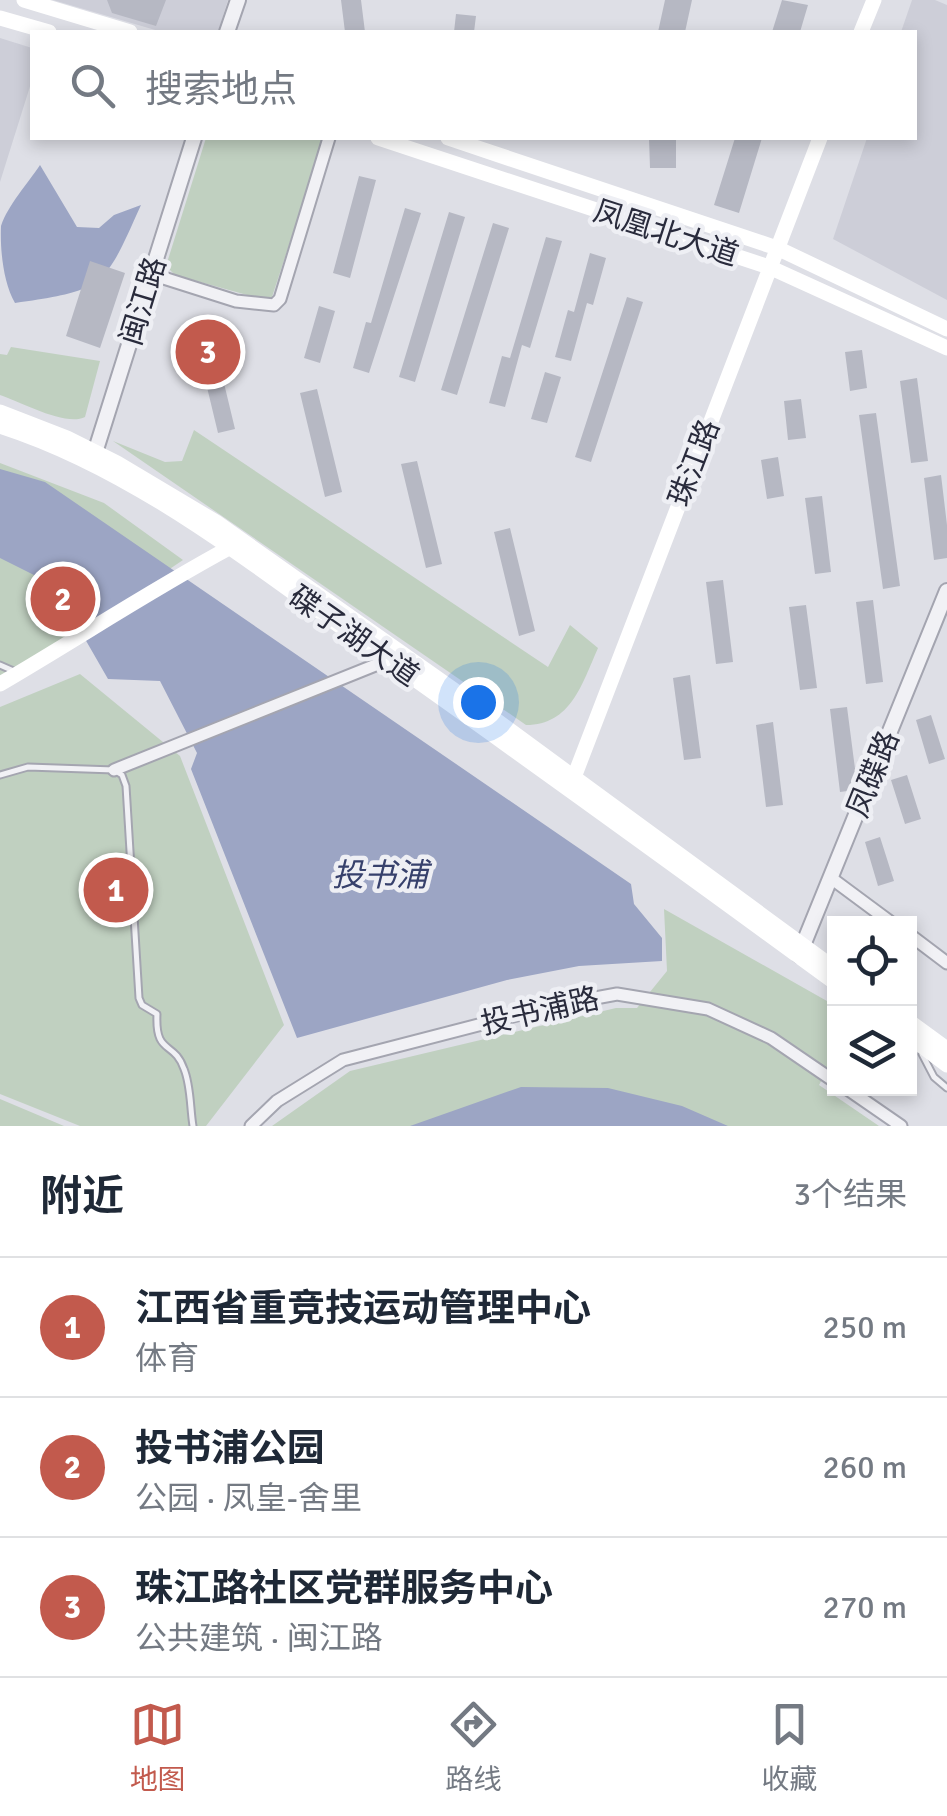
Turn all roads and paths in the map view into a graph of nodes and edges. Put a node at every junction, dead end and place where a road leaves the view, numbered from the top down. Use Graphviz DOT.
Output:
graph roads {
  1 [pos="24,0"];
  2 [pos="238,0"];
  3 [pos="874,0"];
  4 [pos="0,18"];
  5 [pos="30,30"];
  6 [pos="123,30"];
  7 [pos="229,30"];
  8 [pos="862,30"];
  9 [pos="193,140"];
  10 [pos="328,140"];
  11 [pos="384,140"];
  12 [pos="454,140"];
  13 [pos="819,140"];
  14 [pos="777,248"];
  15 [pos="769,268"];
  16 [pos="151,274"];
  17 [pos="947,329"];
  18 [pos="947,348"];
  19 [pos="0,412"];
  20 [pos="0,426"];
  21 [pos="93,458"];
  22 [pos="229,548"];
  23 [pos="947,591"];
  24 [pos="388,660"];
  25 [pos="0,665"];
  26 [pos="19,673"];
  27 [pos="0,684"];
  28 [pos="114,770"];
  29 [pos="0,774"];
  30 [pos="572,783"];
  31 [pos="830,878"];
  32 [pos="882,916"];
  33 [pos="917,941"];
  34 [pos="801,950"];
  35 [pos="947,963"];
  36 [pos="827,964"];
  37 [pos="827,975"];
  38 [pos="917,1027"];
  39 [pos="917,1043"];
  40 [pos="917,1047"];
  41 [pos="947,1049"];
  42 [pos="947,1065"];
  43 [pos="827,1076"];
  44 [pos="947,1088"];
  45 [pos="858,1096"];
  46 [pos="193,1126"];
  47 [pos="251,1126"];
  48 [pos="901,1126"];
  1 -- 6 [label="main road"];
  2 -- 7 [label="street"];
  3 -- 8 [label="main road"];
  4 -- 5 [label="main road"];
  9 -- 16 [label="street, 闽江路"];
  10 -- 16 [label="street"];
  11 -- 15 [label="main road, 凤凰北大道"];
  12 -- 14 [label="main road, 凤凰北大道"];
  13 -- 14 [label="main road, 珠江路"];
  14 -- 15 [label="main road, 珠江路"];
  14 -- 17 [label="main road, 凤凰北大道"];
  15 -- 18 [label="main road, 凤凰北大道"];
  15 -- 30 [label="main road, 珠江路"];
  16 -- 21 [label="street, 闽江路"];
  19 -- 21 [label="main road, 碟子湖大道"];
  20 -- 21 [label="main road, 碟子湖大道"];
  21 -- 22 [label="main road, 碟子湖大道"];
  21 -- 30 [label="main road, 碟子湖大道"];
  22 -- 24 [label="main road, 碟子湖大道"];
  22 -- 26 [label="main road"];
  23 -- 31 [label="street, 凤碟路"];
  24 -- 28 [label="street"];
  24 -- 30 [label="main road, 碟子湖大道"];
  25 -- 26 [label="lane"];
  26 -- 27 [label="main road"];
  28 -- 29 [label="lane"];
  28 -- 46 [label="lane"];
  30 -- 34 [label="main road, 碟子湖大道"];
  31 -- 32 [label="street"];
  31 -- 34 [label="street, 凤碟路"];
  33 -- 35 [label="street"];
  34 -- 36 [label="main road, 碟子湖大道"];
  34 -- 37 [label="main road, 碟子湖大道"];
  38 -- 41 [label="main road"];
  39 -- 42 [label="main road"];
  40 -- 44 [label="lane"];
  43 -- 47 [label="street, 投书浦路"];
  45 -- 48 [label="street"];
}
